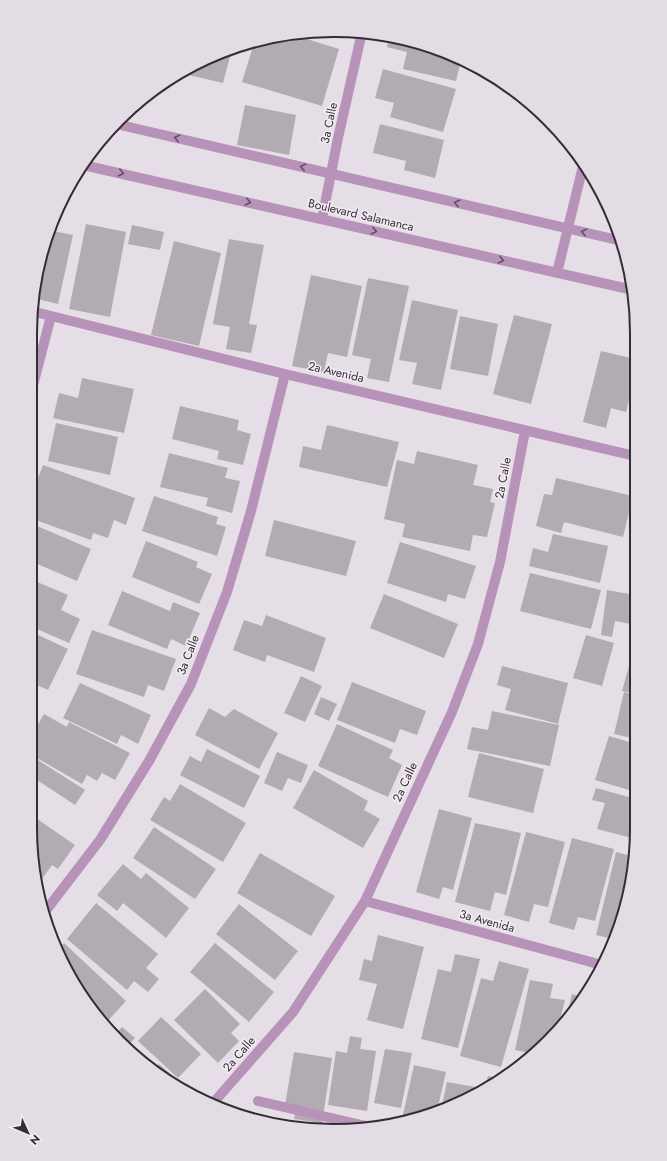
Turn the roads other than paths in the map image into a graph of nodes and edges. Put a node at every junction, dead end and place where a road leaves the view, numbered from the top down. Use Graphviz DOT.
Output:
graph roads {
  1 [pos="360,39"];
  2 [pos="123,126"];
  3 [pos="89,165"];
  4 [pos="582,172"];
  5 [pos="332,174"];
  6 [pos="322,219"];
  7 [pos="568,228"];
  8 [pos="614,239"];
  9 [pos="557,273"];
  10 [pos="626,288"];
  11 [pos="38,313"];
  12 [pos="51,316"];
  13 [pos="37,367"];
  14 [pos="285,374"];
  15 [pos="525,431"];
  16 [pos="630,455"];
  17 [pos="365,902"];
  18 [pos="48,908"];
  19 [pos="597,964"];
  20 [pos="217,1100"];
  21 [pos="258,1101"];
  22 [pos="355,1123"];
  1 -- 5 [label="street, 3a Calle"];
  5 -- 2 [label="street, one-way"];
  3 -- 6 [label="street, Boulevard Salamanca, one-way"];
  4 -- 7 [label="street"];
  5 -- 6 [label="street, 3a Calle"];
  7 -- 5 [label="street, one-way"];
  6 -- 9 [label="street, Boulevard Salamanca, one-way"];
  8 -- 7 [label="street, one-way"];
  7 -- 9 [label="street"];
  9 -- 10 [label="street, Boulevard Salamanca"];
  11 -- 12 [label="street, 2a Avenida"];
  12 -- 13 [label="street"];
  12 -- 14 [label="street, 2a Avenida"];
  14 -- 15 [label="street, 2a Avenida"];
  14 -- 18 [label="street, 3a Calle"];
  15 -- 16 [label="street, 2a Avenida"];
  15 -- 17 [label="street, 2a Calle"];
  17 -- 19 [label="street, 3a Avenida"];
  17 -- 20 [label="street, 2a Calle"];
  21 -- 22 [label="street"];
}
